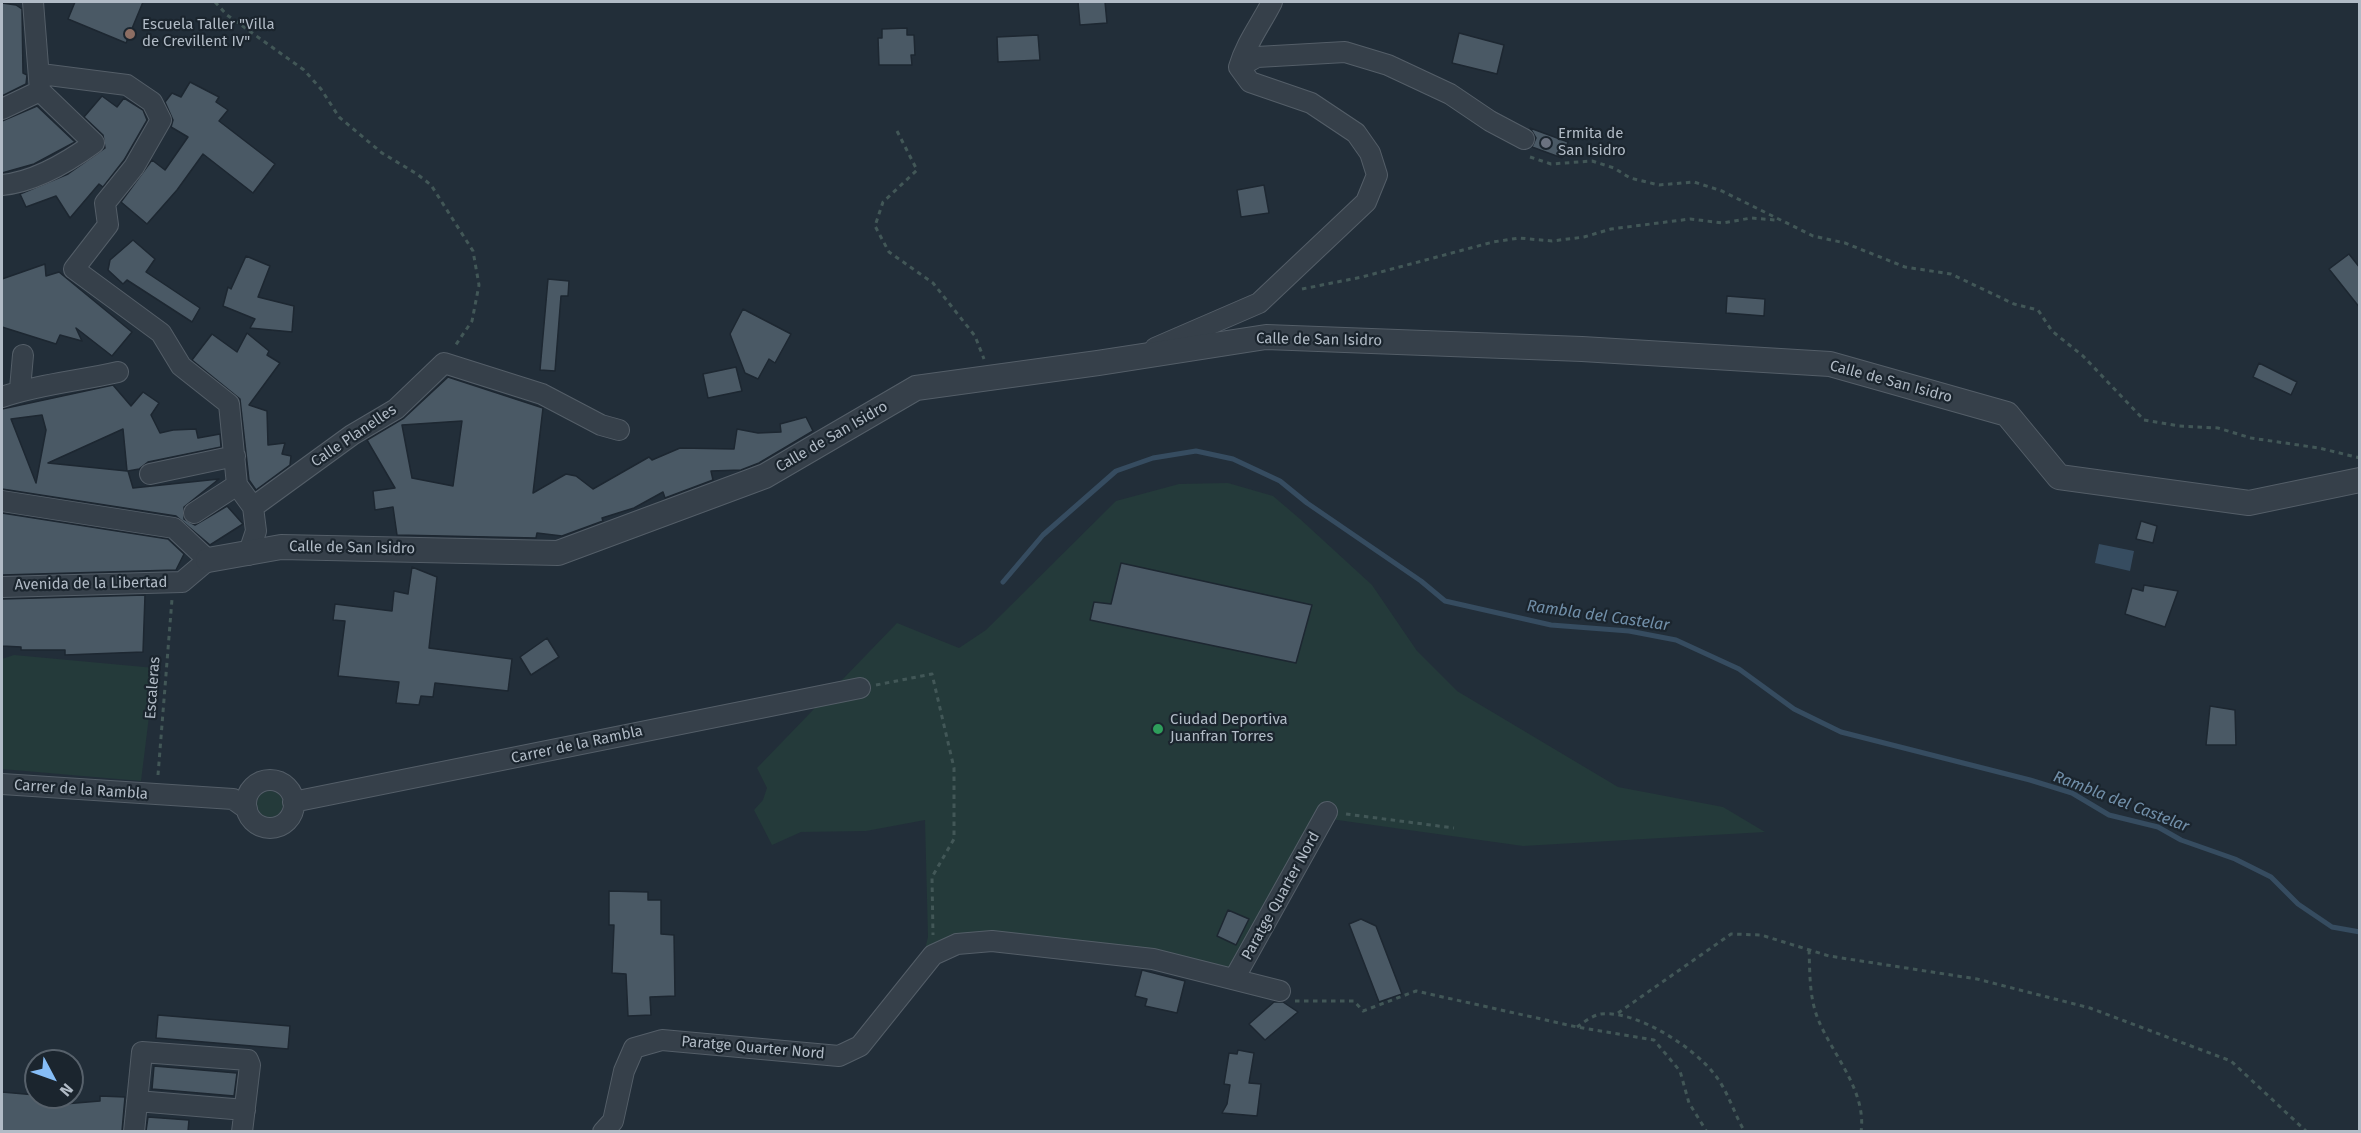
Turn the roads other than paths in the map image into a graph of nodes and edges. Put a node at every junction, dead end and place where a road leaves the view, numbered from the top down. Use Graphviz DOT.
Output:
graph roads {
  1 [pos="33,2"];
  2 [pos="1272,2"];
  3 [pos="1239,67"];
  4 [pos="40,83"];
  5 [pos="2,109"];
  6 [pos="1524,139"];
  7 [pos="2,185"];
  8 [pos="23,355"];
  9 [pos="1133,358"];
  10 [pos="118,372"];
  11 [pos="20,389"];
  12 [pos="2,397"];
  13 [pos="619,430"];
  14 [pos="235,456"];
  15 [pos="150,474"];
  16 [pos="2360,480"];
  17 [pos="237,485"];
  18 [pos="2,501"];
  19 [pos="253,507"];
  20 [pos="194,513"];
  21 [pos="248,555"];
  22 [pos="208,560"];
  23 [pos="2,587"];
  24 [pos="860,688"];
  25 [pos="2,784"];
  26 [pos="293,802"];
  27 [pos="240,804"];
  28 [pos="1327,812"];
  29 [pos="1234,980"];
  30 [pos="1280,991"];
  31 [pos="137,1101"];
  32 [pos="245,1110"];
  33 [pos="134,1131"];
  34 [pos="242,1131"];
  35 [pos="603,1131"];
  1 -- 4 [label="street"];
  2 -- 3 [label="street"];
  3 -- 6 [label="street"];
  3 -- 9 [label="street"];
  4 -- 5 [label="street"];
  4 -- 7 [label="street"];
  4 -- 14 [label="street"];
  8 -- 11 [label="street"];
  9 -- 16 [label="street, Calle de San Isidro"];
  9 -- 21 [label="street, Calle de San Isidro"];
  10 -- 11 [label="street"];
  11 -- 12 [label="street"];
  13 -- 19 [label="street, Calle Planelles"];
  14 -- 15 [label="street"];
  14 -- 17 [label="street"];
  17 -- 19 [label="street"];
  17 -- 20 [label="street"];
  18 -- 22 [label="street"];
  19 -- 21 [label="street"];
  21 -- 22 [label="street, Calle de San Isidro"];
  22 -- 23 [label="street, Avenida de la Libertad"];
  24 -- 26 [label="street, Carrer de la Rambla"];
  25 -- 27 [label="street, Carrer de la Rambla"];
  26 -- 27 [label="street"];
  26 -- 27 [label="street"];
  28 -- 29 [label="street, Paratge Quarter Nord"];
  29 -- 30 [label="street, Paratge Quarter Nord"];
  29 -- 35 [label="street, Paratge Quarter Nord"];
  31 -- 32 [label="street"];
  31 -- 32 [label="street"];
  31 -- 33 [label="street"];
  32 -- 34 [label="street"];
}
